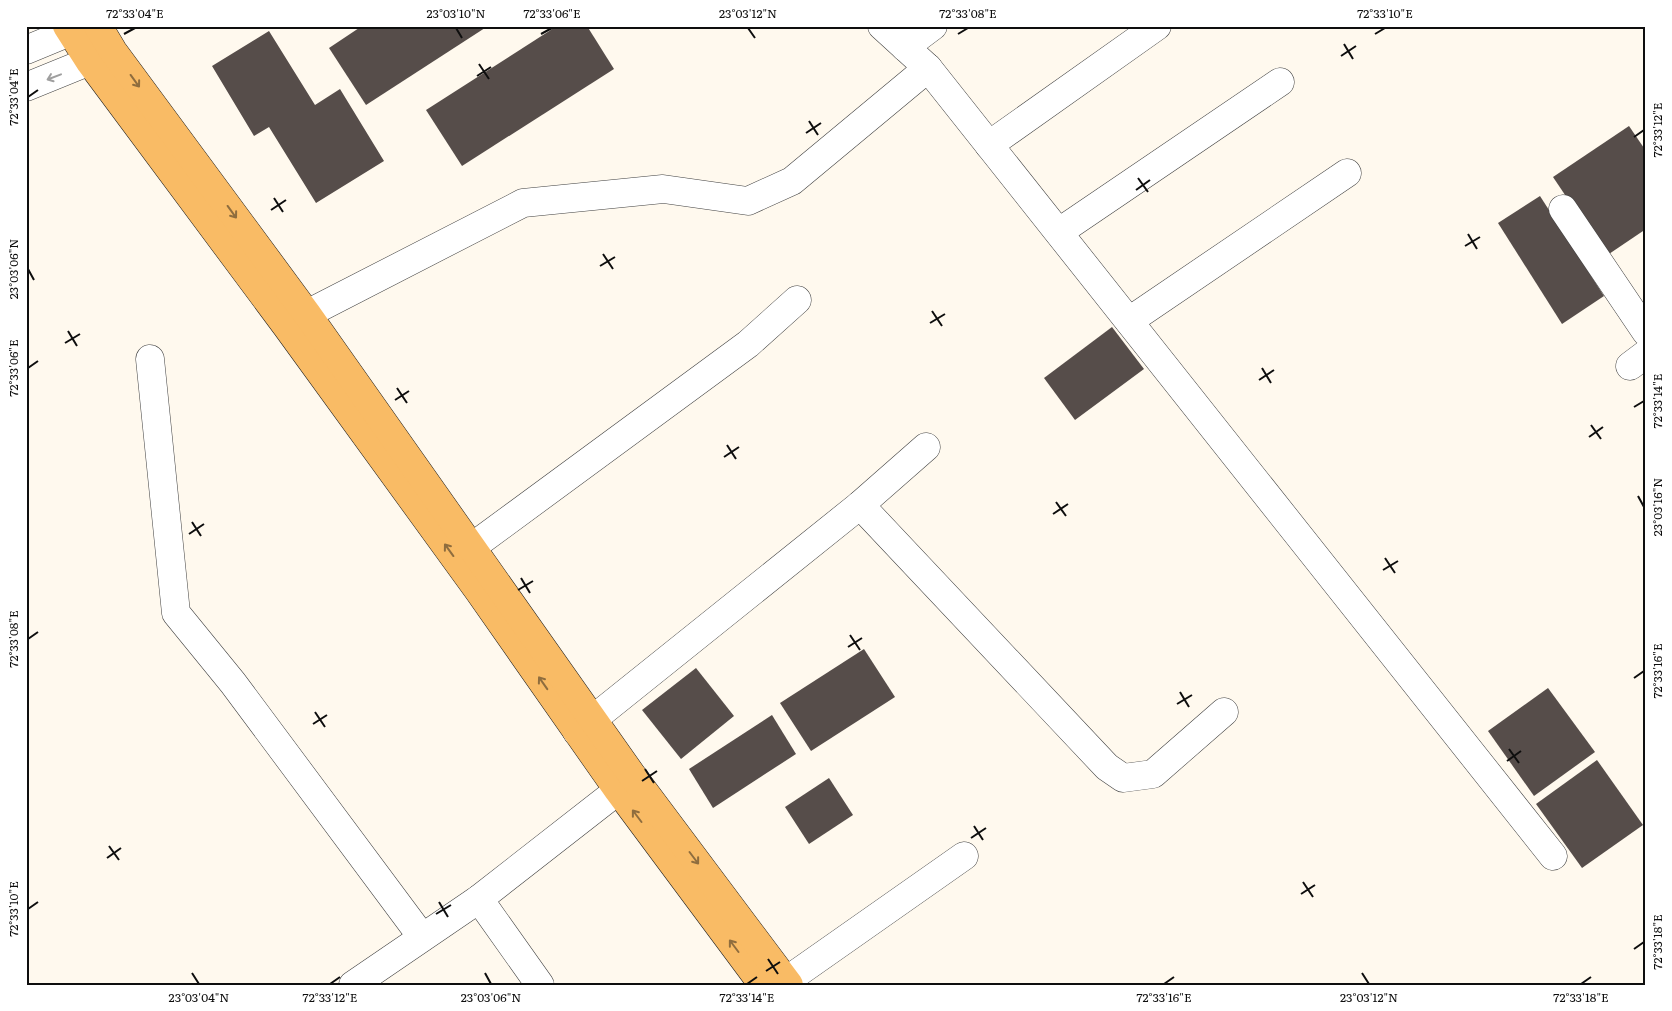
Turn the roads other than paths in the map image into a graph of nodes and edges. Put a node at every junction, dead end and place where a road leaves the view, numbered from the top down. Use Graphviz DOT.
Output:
graph roads {
  1 [pos="98,26"];
  2 [pos="882,26"];
  3 [pos="933,26"];
  4 [pos="1157,26"];
  5 [pos="74,28"];
  6 [pos="905,48"];
  7 [pos="26,50"];
  8 [pos="102,57"];
  9 [pos="928,68"];
  10 [pos="1280,82"];
  11 [pos="26,88"];
  12 [pos="989,145"];
  13 [pos="1348,173"];
  14 [pos="1563,209"];
  15 [pos="1059,232"];
  16 [pos="797,300"];
  17 [pos="297,320"];
  18 [pos="1129,321"];
  19 [pos="1646,332"];
  20 [pos="150,359"];
  21 [pos="926,447"];
  22 [pos="860,505"];
  23 [pos="472,547"];
  24 [pos="1224,712"];
  25 [pos="585,725"];
  26 [pos="626,784"];
  27 [pos="964,856"];
  28 [pos="1553,856"];
  29 [pos="479,898"];
  30 [pos="422,937"];
  31 [pos="779,983"];
  32 [pos="353,985"];
  33 [pos="540,985"];
  1 -- 8 [label="main road"];
  2 -- 6 [label="street"];
  3 -- 6 [label="street"];
  4 -- 12 [label="street"];
  5 -- 7 [label="street"];
  5 -- 8 [label="main road"];
  6 -- 9 [label="street"];
  8 -- 11 [label="street, one-way"];
  8 -- 17 [label="main road"];
  9 -- 12 [label="street"];
  9 -- 17 [label="street"];
  10 -- 15 [label="street"];
  12 -- 15 [label="street"];
  13 -- 18 [label="street"];
  14 -- 19 [label="street"];
  15 -- 18 [label="street"];
  16 -- 23 [label="street"];
  17 -- 23 [label="main road"];
  17 -- 25 [label="main road"];
  18 -- 28 [label="street"];
  20 -- 30 [label="street"];
  21 -- 22 [label="street"];
  22 -- 24 [label="street"];
  22 -- 25 [label="street"];
  23 -- 25 [label="main road"];
  25 -- 26 [label="main road"];
  26 -- 29 [label="street"];
  26 -- 31 [label="main road"];
  27 -- 31 [label="street"];
  29 -- 30 [label="street"];
  29 -- 33 [label="street"];
  30 -- 32 [label="street"];
}
